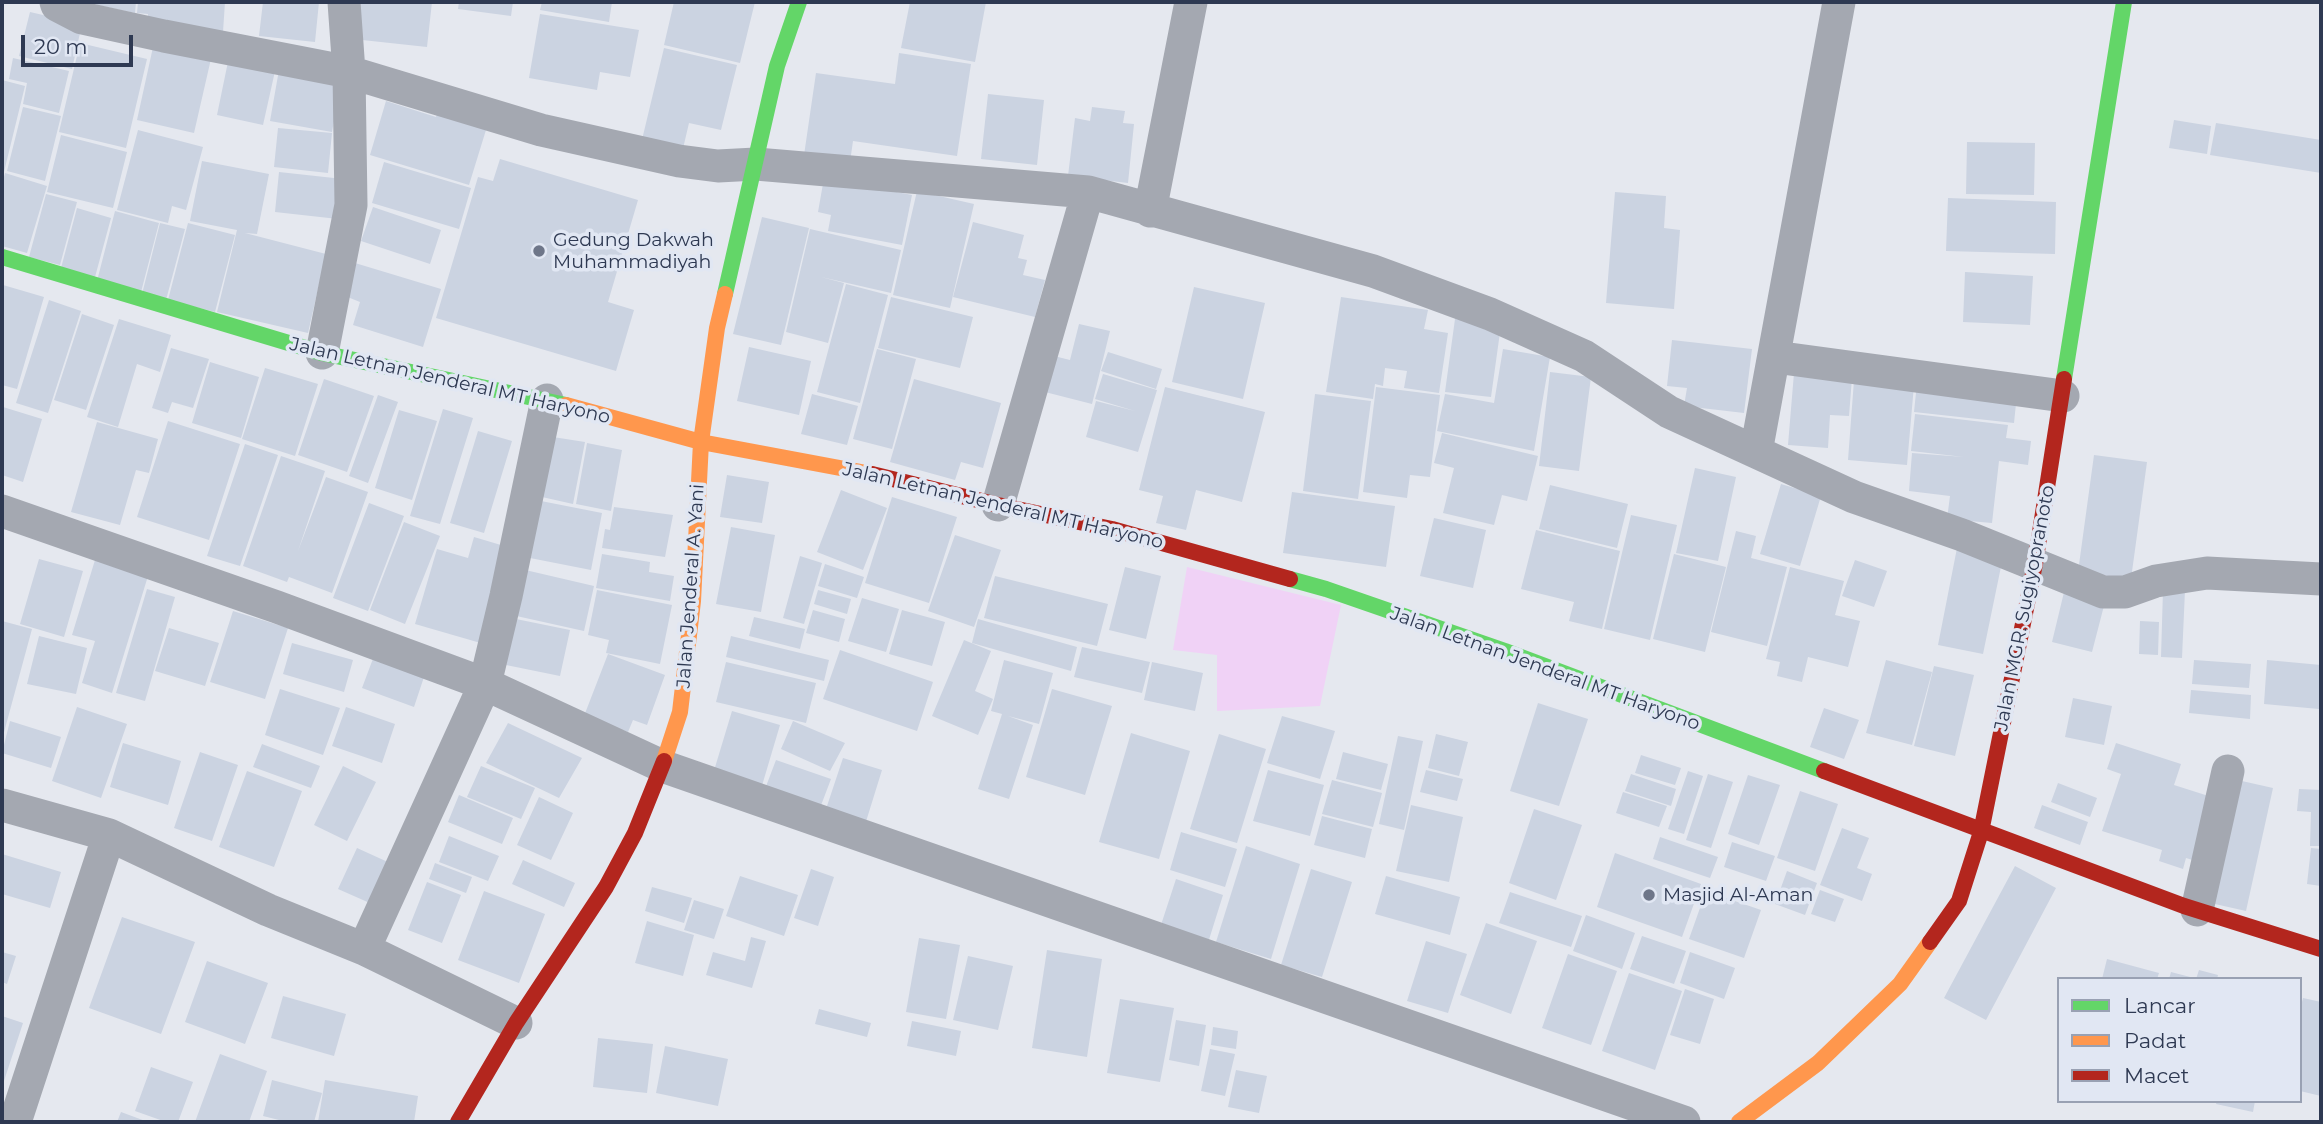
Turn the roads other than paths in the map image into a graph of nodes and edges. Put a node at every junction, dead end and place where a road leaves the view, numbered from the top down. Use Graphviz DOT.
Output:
graph roads {
  1 [pos="56,2"];
  2 [pos="344,2"];
  3 [pos="799,2"];
  4 [pos="1191,2"];
  5 [pos="1839,2"];
  6 [pos="2124,2"];
  7 [pos="349,72"];
  8 [pos="756,164"];
  9 [pos="1088,192"];
  10 [pos="1150,211"];
  11 [pos="2,257"];
  12 [pos="322,353"];
  13 [pos="1775,357"];
  14 [pos="2063,396"];
  15 [pos="547,400"];
  16 [pos="701,442"];
  17 [pos="1756,452"];
  18 [pos="998,505"];
  19 [pos="2,511"];
  20 [pos="2035,564"];
  21 [pos="2321,579"];
  22 [pos="485,684"];
  23 [pos="662,766"];
  24 [pos="2228,771"];
  25 [pos="2,806"];
  26 [pos="1981,832"];
  27 [pos="109,835"];
  28 [pos="2196,910"];
  29 [pos="364,949"];
  30 [pos="2321,950"];
  31 [pos="516,1023"];
  32 [pos="15,1122"];
  33 [pos="458,1122"];
  34 [pos="1684,1122"];
  35 [pos="1739,1122"];
  1 -- 7 [label="street"];
  2 -- 7 [label="street"];
  3 -- 8 [label="street, Jalan Jenderal A. Yani"];
  4 -- 10 [label="street"];
  5 -- 13 [label="street"];
  6 -- 14 [label="street, Jalan MGR. Sugiyopranoto"];
  7 -- 8 [label="street"];
  7 -- 12 [label="street"];
  8 -- 9 [label="street"];
  8 -- 16 [label="street, Jalan Jenderal A. Yani"];
  9 -- 10 [label="street"];
  9 -- 18 [label="street"];
  10 -- 17 [label="street"];
  11 -- 12 [label="street, Jalan Letnan Jenderal MT Haryono"];
  12 -- 15 [label="street, Jalan Letnan Jenderal MT Haryono"];
  13 -- 14 [label="street"];
  13 -- 17 [label="street"];
  14 -- 20 [label="street, Jalan MGR. Sugiyopranoto"];
  15 -- 16 [label="street, Jalan Letnan Jenderal MT Haryono"];
  15 -- 22 [label="street"];
  16 -- 18 [label="street, Jalan Letnan Jenderal MT Haryono"];
  16 -- 23 [label="street, Jalan Jenderal A. Yani"];
  17 -- 20 [label="street"];
  18 -- 26 [label="street, Jalan Letnan Jenderal MT Haryono"];
  19 -- 22 [label="street"];
  20 -- 21 [label="street"];
  20 -- 26 [label="street, Jalan MGR. Sugiyopranoto"];
  22 -- 23 [label="street"];
  22 -- 29 [label="street"];
  23 -- 31 [label="street, Jalan Jenderal A. Yani"];
  23 -- 34 [label="street"];
  24 -- 28 [label="street"];
  25 -- 27 [label="street"];
  26 -- 28 [label="street, Jalan Letnan Jenderal MT Haryono"];
  26 -- 35 [label="street, Jalan MGR. Sugiyopranoto"];
  27 -- 29 [label="street"];
  27 -- 32 [label="street"];
  28 -- 30 [label="street, Jalan Letnan Jenderal MT Haryono"];
  29 -- 31 [label="street"];
  31 -- 33 [label="street, Jalan Jenderal A. Yani"];
}
